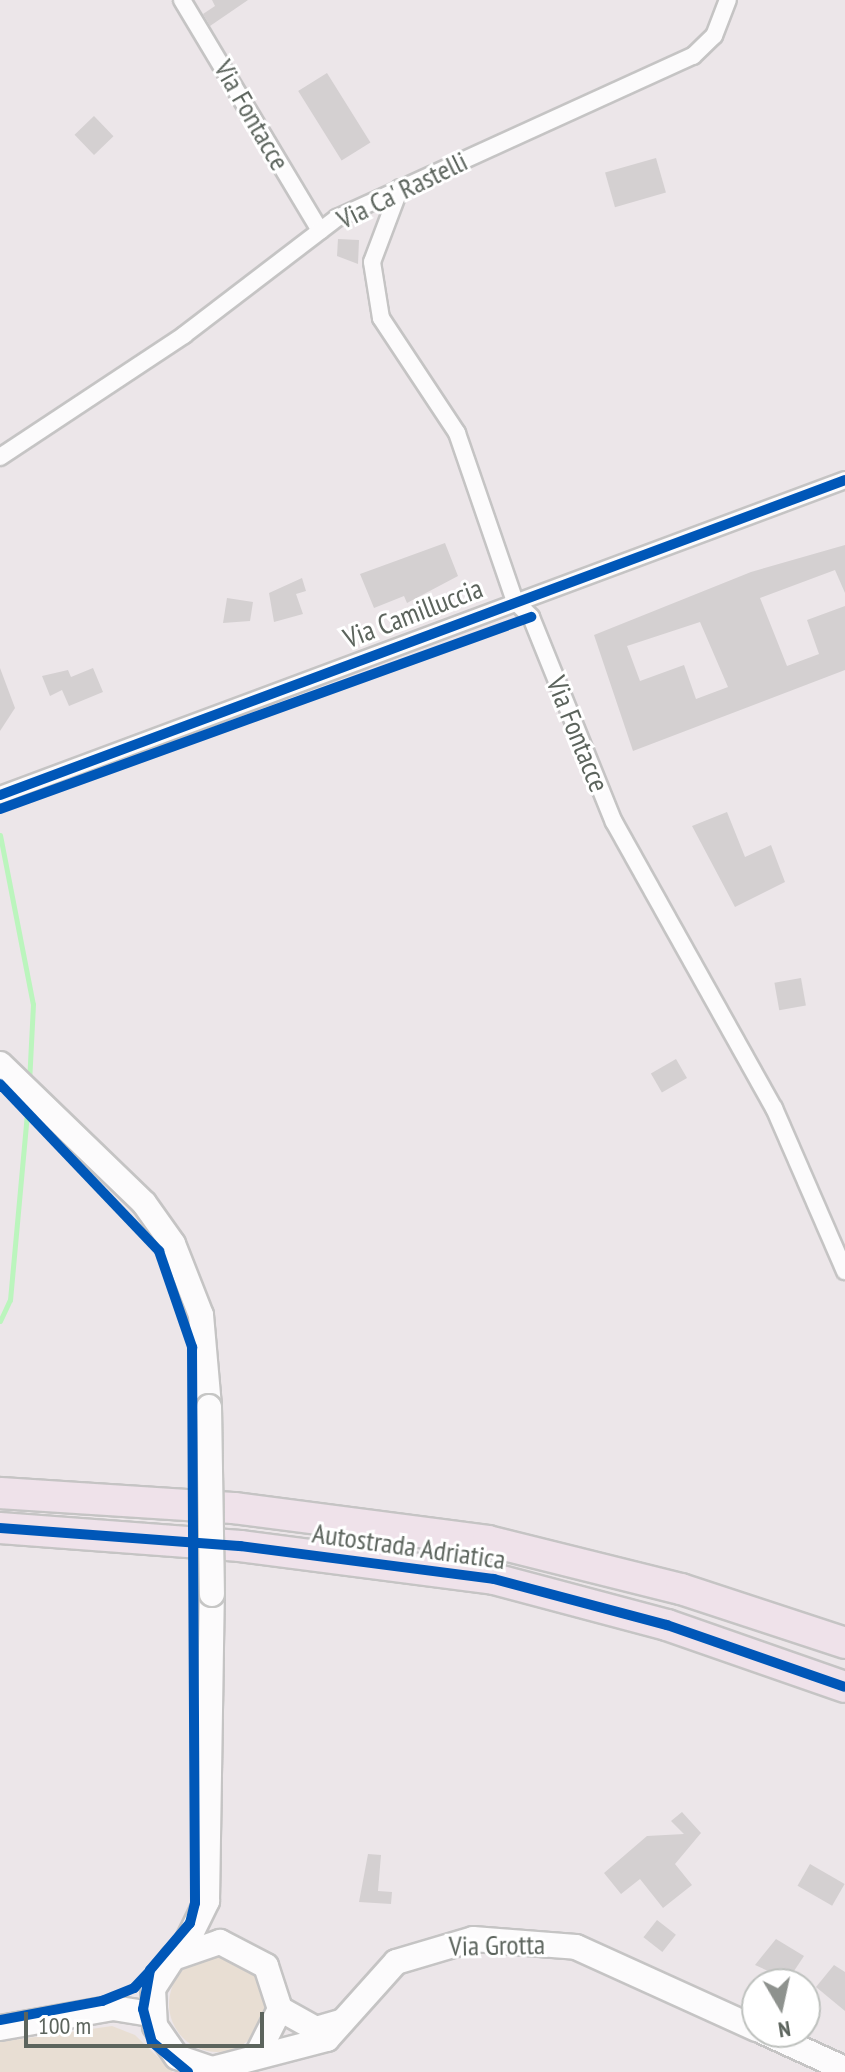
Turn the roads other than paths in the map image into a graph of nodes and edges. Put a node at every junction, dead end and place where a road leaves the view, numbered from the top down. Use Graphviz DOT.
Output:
graph roads {
  1 [pos="182,0"];
  2 [pos="728,0"];
  3 [pos="400,188"];
  4 [pos="320,231"];
  5 [pos="0,457"];
  6 [pos="845,480"];
  7 [pos="515,601"];
  8 [pos="0,795"];
  9 [pos="8,1071"];
  10 [pos="845,1271"];
  11 [pos="0,1493"];
  12 [pos="0,1528"];
  13 [pos="845,1643"];
  14 [pos="845,1687"];
  15 [pos="207,1901"];
  16 [pos="232,1944"];
  17 [pos="183,1950"];
  18 [pos="158,1978"];
  19 [pos="113,2008"];
  20 [pos="280,2009"];
  21 [pos="152,2014"];
  22 [pos="346,2019"];
  23 [pos="741,2022"];
  24 [pos="0,2028"];
  25 [pos="799,2048"];
  26 [pos="258,2053"];
  27 [pos="236,2069"];
  28 [pos="845,2069"];
  29 [pos="201,2070"];
  1 -- 4 [label="street, Via Fontacce"];
  2 -- 3 [label="street, Via Ca' Rastelli"];
  3 -- 4 [label="street, Via Ca' Rastelli"];
  3 -- 7 [label="street, Via Fontacce"];
  4 -- 5 [label="street, Via Ca' Rastelli"];
  6 -- 7 [label="street, Via Camilluccia"];
  7 -- 8 [label="street, Via Camilluccia"];
  7 -- 10 [label="street, Via Fontacce"];
  9 -- 15 [label="main road, bridge"];
  11 -- 13 [label="highway, Autostrada Adriatica"];
  12 -- 14 [label="highway, Autostrada Adriatica"];
  15 -- 16 [label="main road"];
  15 -- 17 [label="main road"];
  16 -- 17 [label="main road"];
  16 -- 20 [label="main road"];
  17 -- 18 [label="main road"];
  18 -- 19 [label="main road"];
  18 -- 21 [label="main road"];
  19 -- 21 [label="main road"];
  19 -- 24 [label="main road"];
  20 -- 22 [label="main road"];
  20 -- 26 [label="main road"];
  21 -- 29 [label="main road"];
  22 -- 23 [label="main road, Via Grotta"];
  22 -- 26 [label="main road, Via Grotta"];
  25 -- 28 [label="main road"];
  26 -- 27 [label="main road"];
  27 -- 29 [label="main road"];
}
